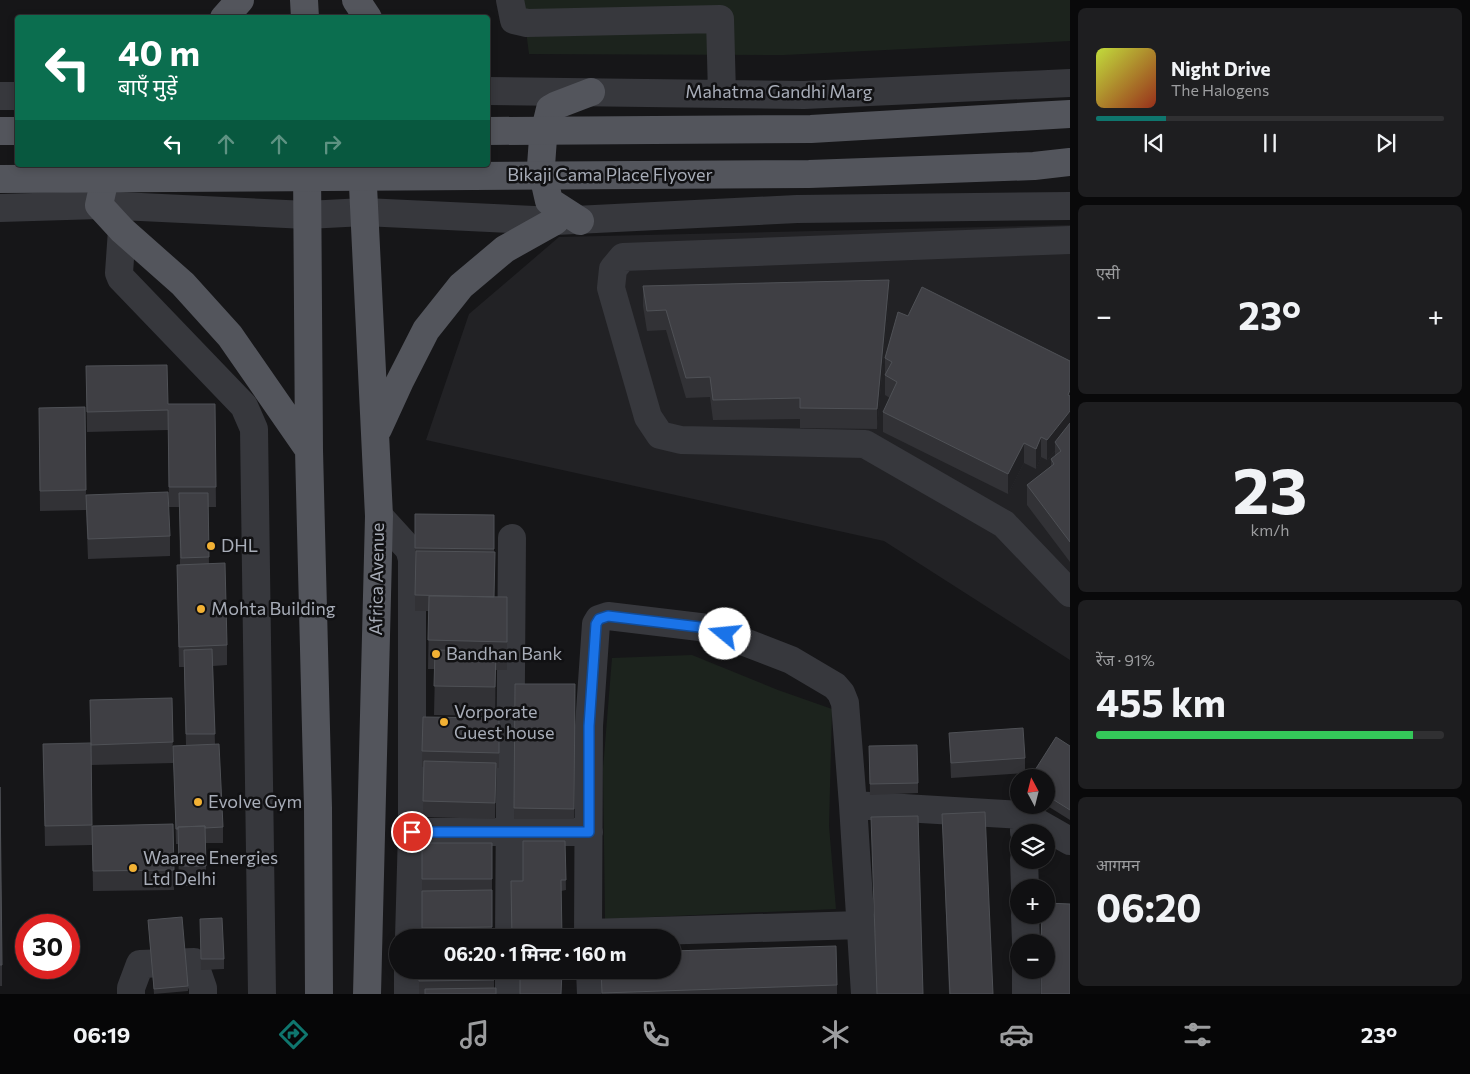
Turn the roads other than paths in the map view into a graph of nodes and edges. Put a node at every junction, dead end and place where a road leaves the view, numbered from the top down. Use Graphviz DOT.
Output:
graph roads {
  1 [pos="240,0"];
  2 [pos="304,0"];
  3 [pos="348,0"];
  4 [pos="356,0"];
  5 [pos="510,0"];
  6 [pos="227,15"];
  7 [pos="305,15"];
  8 [pos="350,15"];
  9 [pos="366,15"];
  10 [pos="1070,83"];
  11 [pos="490,91"];
  12 [pos="591,92"];
  13 [pos="722,94"];
  14 [pos="0,96"];
  15 [pos="15,96"];
  16 [pos="1070,114"];
  17 [pos="0,131"];
  18 [pos="15,131"];
  19 [pos="490,131"];
  20 [pos="1070,162"];
  21 [pos="108,167"];
  22 [pos="307,167"];
  23 [pos="362,167"];
  24 [pos="0,179"];
  25 [pos="99,205"];
  26 [pos="1070,206"];
  27 [pos="0,208"];
  28 [pos="364,212"];
  29 [pos="307,215"];
  30 [pos="567,221"];
  31 [pos="122,230"];
  32 [pos="1070,240"];
  33 [pos="376,434"];
  34 [pos="309,450"];
  35 [pos="379,516"];
  36 [pos="512,538"];
  37 [pos="1070,593"];
  38 [pos="853,805"];
  39 [pos="1024,824"];
  40 [pos="412,832"];
  41 [pos="589,832"];
  42 [pos="510,833"];
  43 [pos="1055,835"];
  44 [pos="1070,841"];
  45 [pos="860,924"];
  46 [pos="409,929"];
  47 [pos="509,929"];
  48 [pos="588,929"];
  49 [pos="681,931"];
  50 [pos="408,979"];
  51 [pos="509,979"];
  52 [pos="590,979"];
  53 [pos="1026,979"];
  54 [pos="131,994"];
  55 [pos="203,994"];
  56 [pos="262,994"];
  57 [pos="319,994"];
  58 [pos="367,994"];
  59 [pos="408,994"];
  60 [pos="509,994"];
  61 [pos="591,994"];
  62 [pos="865,994"];
  63 [pos="1026,994"];
  1 -- 6 [label="main road"];
  2 -- 7 [label="main road"];
  3 -- 8 [label="main road"];
  4 -- 9 [label="main road"];
  5 -- 13 [label="street"];
  10 -- 13 [label="street, Mahatma Gandhi Marg"];
  11 -- 12 [label="street, Mahatma Gandhi Marg"];
  12 -- 13 [label="street, Mahatma Gandhi Marg"];
  12 -- 30 [label="main road"];
  14 -- 15 [label="street"];
  16 -- 19 [label="main road, bridge"];
  17 -- 18 [label="main road"];
  20 -- 24 [label="main road, Bikaji Cama Place Flyover, bridge"];
  21 -- 25 [label="main road"];
  22 -- 29 [label="main road"];
  23 -- 28 [label="main road, Africa Avenue"];
  25 -- 27 [label="street"];
  25 -- 29 [label="street"];
  25 -- 31 [label="main road"];
  26 -- 30 [label="street"];
  28 -- 29 [label="street"];
  28 -- 30 [label="street"];
  28 -- 33 [label="main road, Africa Avenue"];
  29 -- 34 [label="main road"];
  30 -- 33 [label="main road"];
  31 -- 34 [label="main road"];
  31 -- 56 [label="street"];
  32 -- 37 [label="street"];
  33 -- 35 [label="main road, Africa Avenue"];
  34 -- 57 [label="main road"];
  35 -- 40 [label="street"];
  35 -- 58 [label="main road, Africa Avenue"];
  36 -- 42 [label="street"];
  38 -- 39 [label="street"];
  38 -- 41 [label="street"];
  38 -- 45 [label="street"];
  40 -- 42 [label="street"];
  40 -- 46 [label="street"];
  41 -- 42 [label="street"];
  41 -- 48 [label="street"];
  42 -- 47 [label="street"];
  43 -- 44 [label="street"];
  45 -- 49 [label="street"];
  45 -- 62 [label="street"];
  50 -- 59 [label="street"];
  51 -- 60 [label="street"];
  52 -- 61 [label="street"];
  53 -- 63 [label="street"];
  54 -- 55 [label="street"];
}
